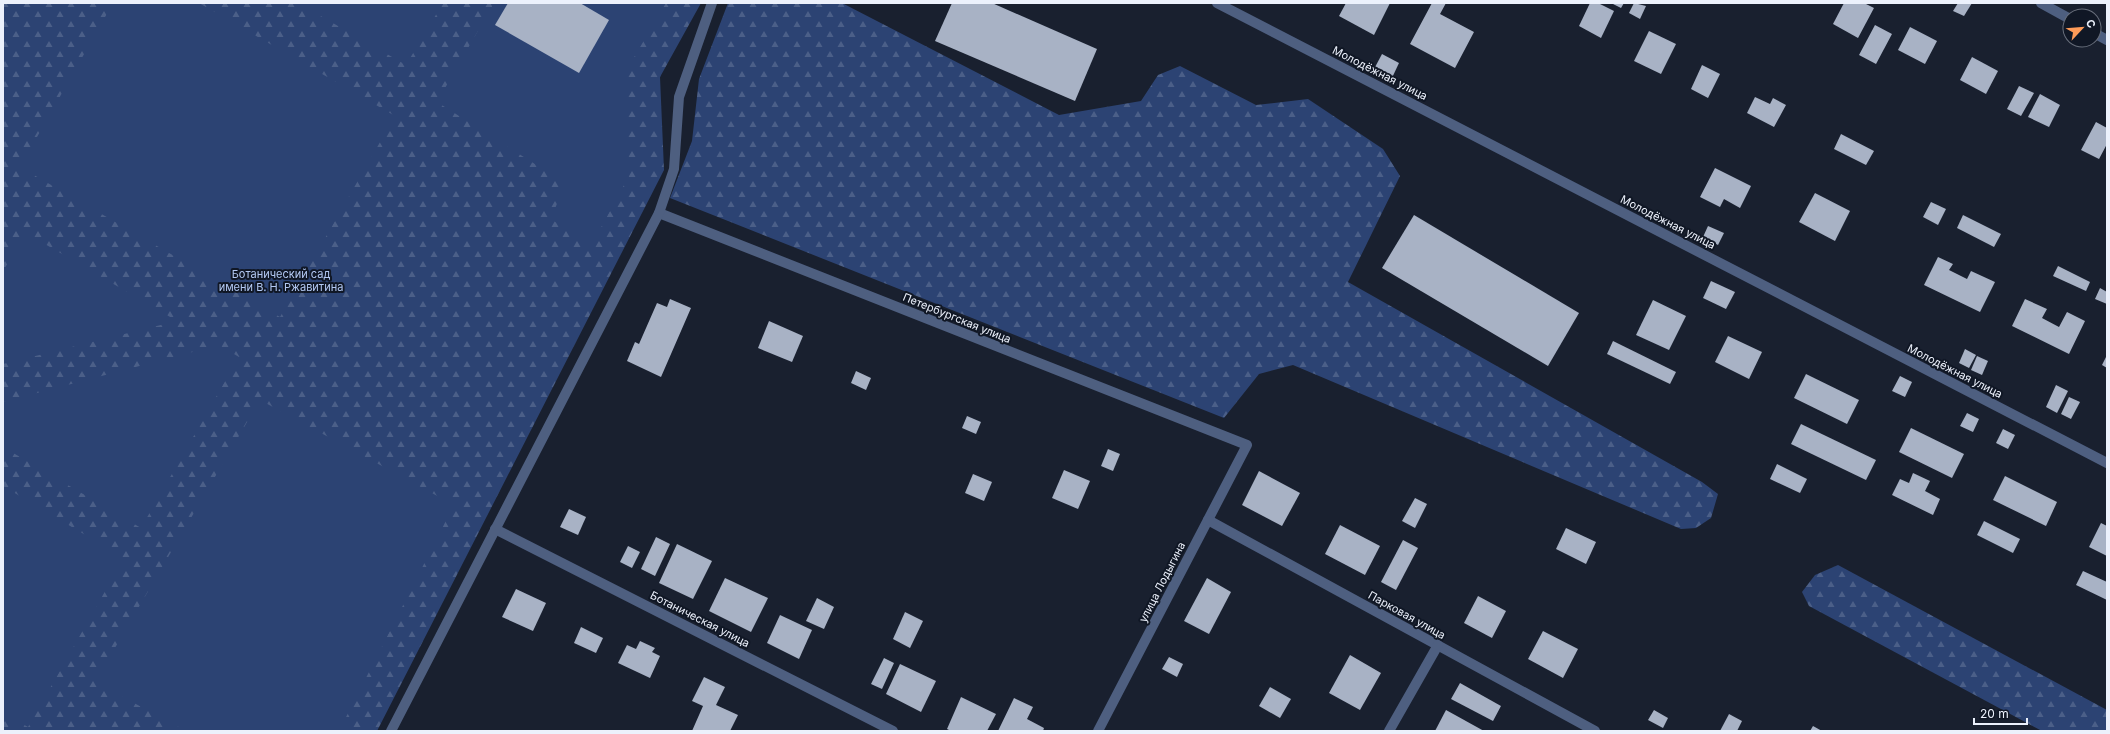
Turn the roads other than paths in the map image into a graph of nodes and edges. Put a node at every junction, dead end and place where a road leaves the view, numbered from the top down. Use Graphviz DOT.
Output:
graph roads {
  1 [pos="712,3"];
  2 [pos="1217,3"];
  3 [pos="2041,3"];
  4 [pos="2062,15"];
  5 [pos="659,213"];
  6 [pos="1247,445"];
  7 [pos="2107,463"];
  8 [pos="1208,520"];
  9 [pos="496,529"];
  10 [pos="1438,645"];
  11 [pos="391,731"];
  12 [pos="893,731"];
  13 [pos="1098,731"];
  14 [pos="1389,731"];
  15 [pos="1595,731"];
  1 -- 5 [label="street"];
  2 -- 7 [label="street, Молодёжная улица"];
  3 -- 4 [label="street"];
  5 -- 6 [label="street, Петербургская улица"];
  5 -- 9 [label="street"];
  6 -- 8 [label="street, улица Лодыгина"];
  8 -- 10 [label="street, Парковая улица"];
  8 -- 13 [label="street, улица Лодыгина"];
  9 -- 11 [label="street"];
  9 -- 12 [label="street, Ботаническая улица"];
  10 -- 14 [label="street"];
  10 -- 15 [label="street, Парковая улица"];
}
